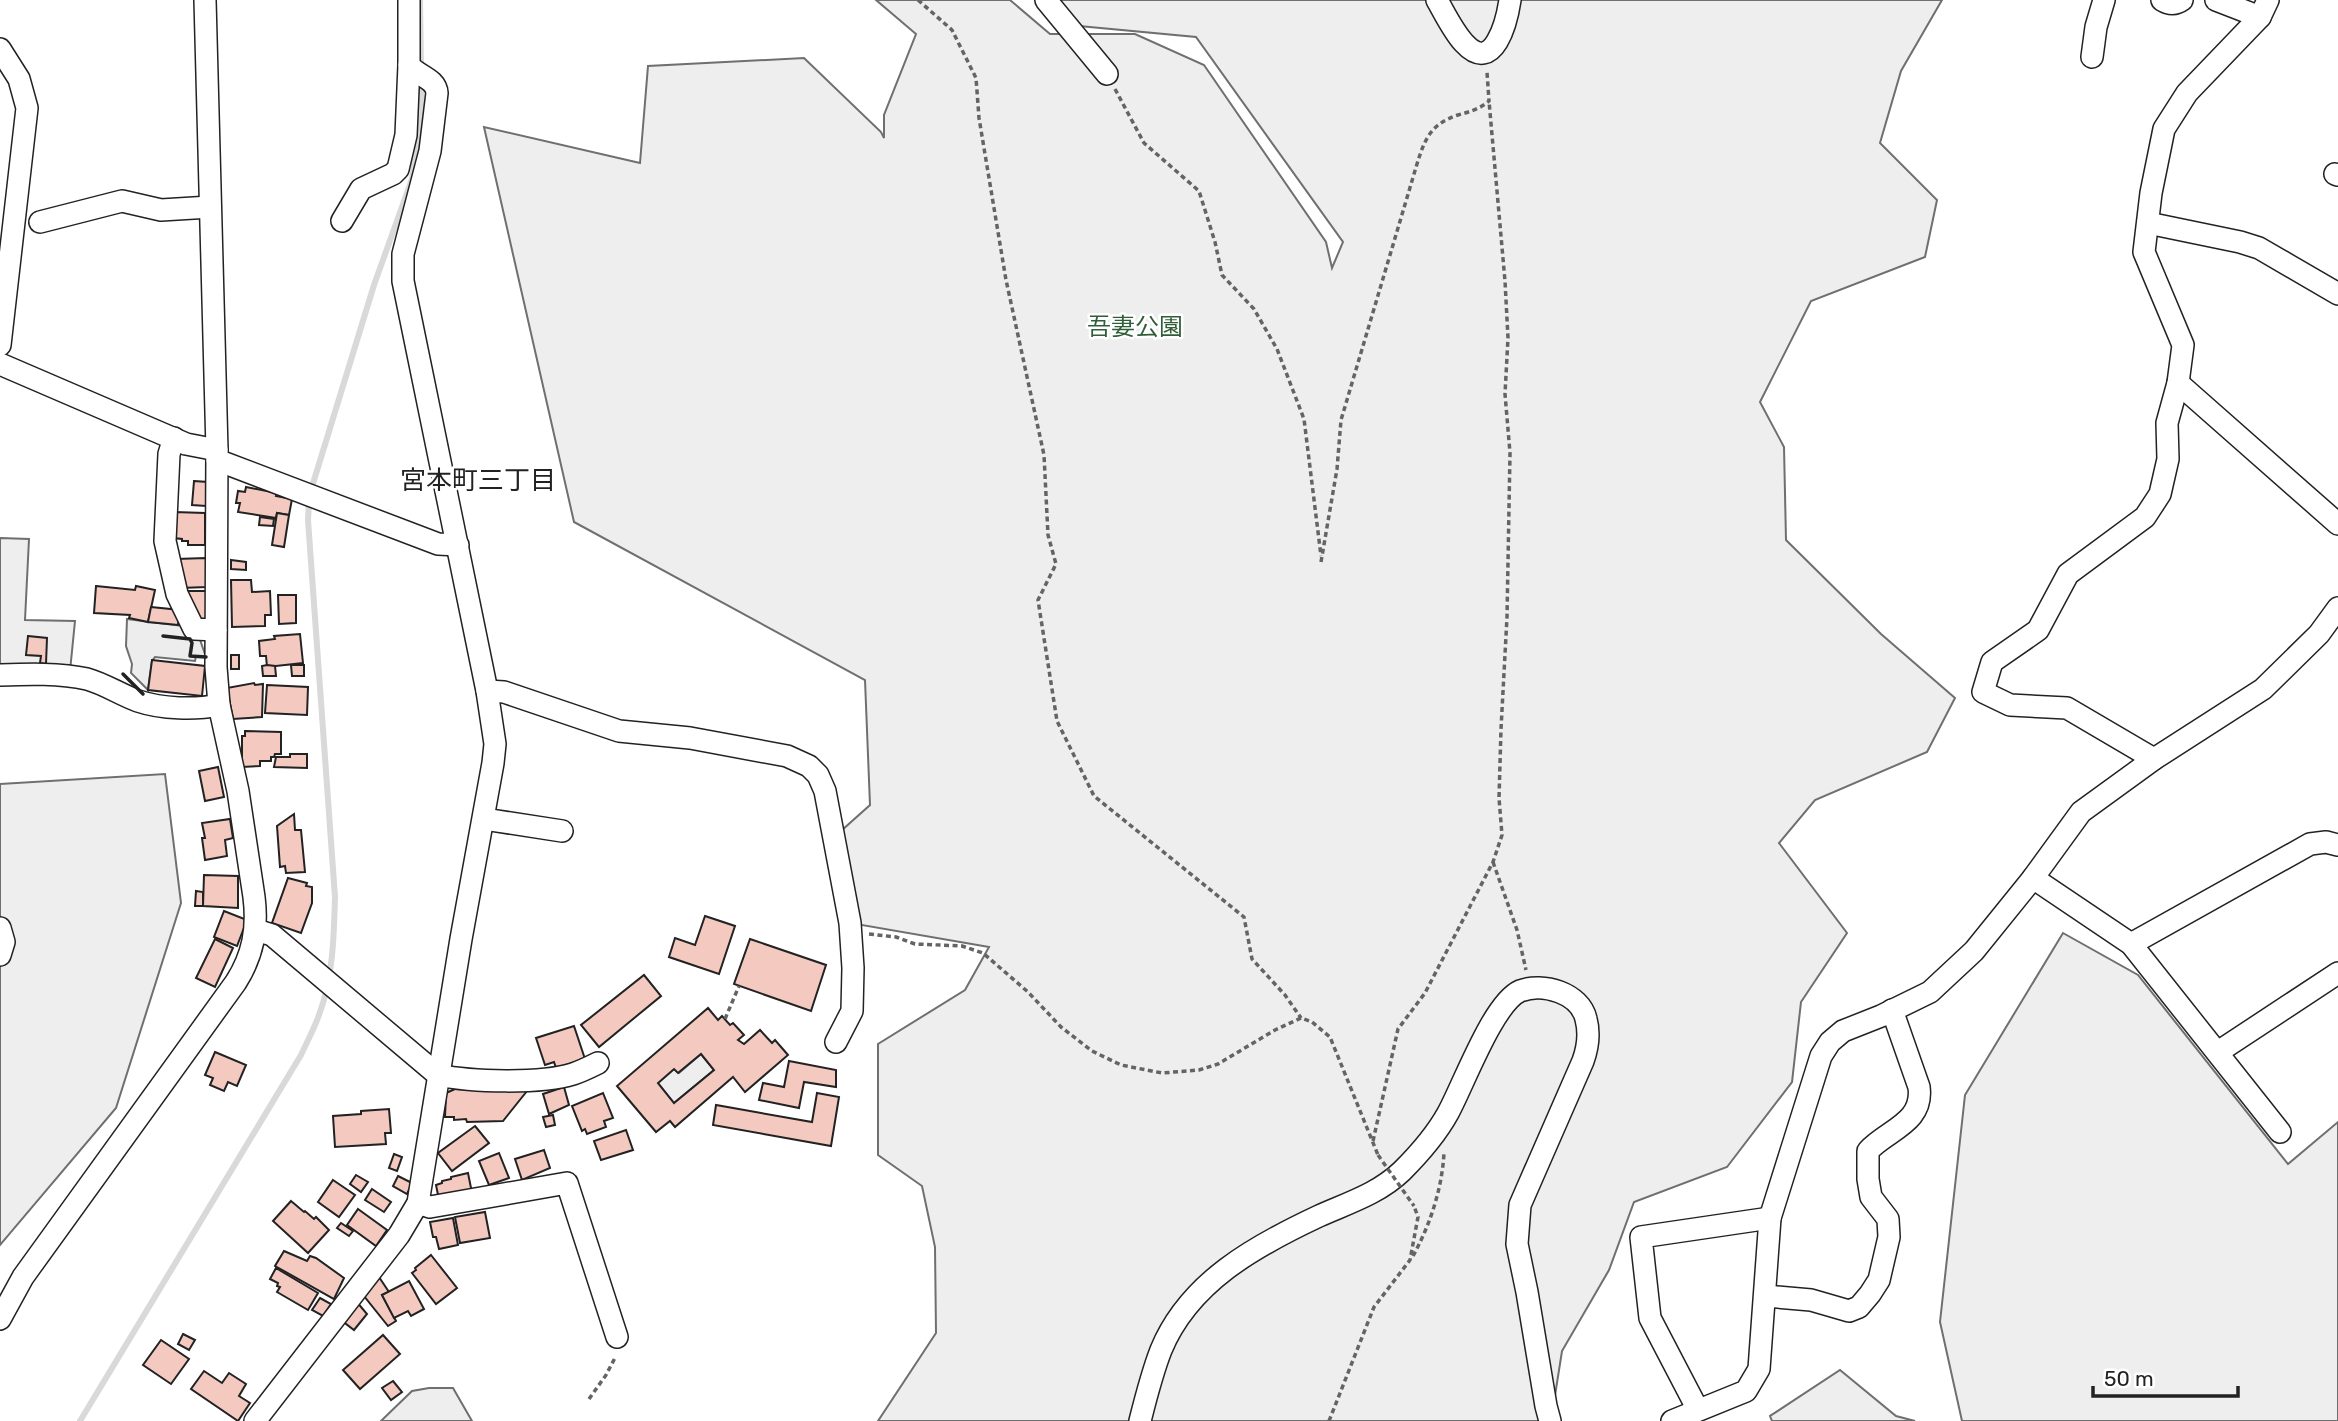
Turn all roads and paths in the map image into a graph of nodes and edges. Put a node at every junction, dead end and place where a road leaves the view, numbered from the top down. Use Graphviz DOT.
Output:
graph roads {
  1 [pos="205,0"];
  2 [pos="409,0"];
  3 [pos="918,0"];
  4 [pos="1046,0"];
  5 [pos="1437,0"];
  6 [pos="1510,0"];
  7 [pos="2104,0"];
  8 [pos="2162,0"];
  9 [pos="2182,0"];
  10 [pos="2216,0"];
  11 [pos="2264,9"];
  12 [pos="0,49"];
  13 [pos="1483,52"];
  14 [pos="2092,57"];
  15 [pos="416,72"];
  16 [pos="1107,74"];
  17 [pos="1489,101"];
  18 [pos="210,206"];
  19 [pos="342,221"];
  20 [pos="40,222"];
  21 [pos="2148,223"];
  22 [pos="2338,294"];
  23 [pos="0,345"];
  24 [pos="0,364"];
  25 [pos="2178,383"];
  26 [pos="174,438"];
  27 [pos="217,455"];
  28 [pos="2338,524"];
  29 [pos="458,545"];
  30 [pos="2338,608"];
  31 [pos="216,630"];
  32 [pos="0,675"];
  33 [pos="487,691"];
  34 [pos="219,705"];
  35 [pos="2154,759"];
  36 [pos="484,820"];
  37 [pos="562,831"];
  38 [pos="2338,845"];
  39 [pos="1493,862"];
  40 [pos="2033,878"];
  41 [pos="0,928"];
  42 [pos="256,930"];
  43 [pos="850,932"];
  44 [pos="2131,944"];
  45 [pos="0,955"];
  46 [pos="2338,973"];
  47 [pos="738,986"];
  48 [pos="1518,992"];
  49 [pos="1892,1010"];
  50 [pos="1301,1018"];
  51 [pos="725,1019"];
  52 [pos="836,1042"];
  53 [pos="2218,1052"];
  54 [pos="598,1063"];
  55 [pos="438,1075"];
  56 [pos="1436,1129"];
  57 [pos="2280,1132"];
  58 [pos="1373,1141"];
  59 [pos="418,1203"];
  60 [pos="1770,1218"];
  61 [pos="1410,1261"];
  62 [pos="1765,1296"];
  63 [pos="0,1319"];
  64 [pos="617,1337"];
  65 [pos="589,1399"];
  66 [pos="1698,1410"];
  67 [pos="255,1421"];
  68 [pos="1140,1421"];
  69 [pos="1329,1421"];
  70 [pos="1550,1421"];
  71 [pos="1672,1421"];
  1 -- 18 [label="street"];
  2 -- 15 [label="street"];
  3 -- 50 [label="path"];
  4 -- 16 [label="street"];
  5 -- 13 [label="street"];
  6 -- 13 [label="street"];
  7 -- 14 [label="street"];
  8 -- 9 [label="street"];
  10 -- 11 [label="street"];
  11 -- 21 [label="street"];
  12 -- 23 [label="street"];
  13 -- 17 [label="path"];
  15 -- 19 [label="street"];
  15 -- 29 [label="street"];
  16 -- 17 [label="path"];
  17 -- 39 [label="path"];
  18 -- 20 [label="street"];
  18 -- 27 [label="street"];
  21 -- 22 [label="street"];
  21 -- 25 [label="street"];
  24 -- 26 [label="street"];
  25 -- 28 [label="street"];
  25 -- 35 [label="street"];
  26 -- 27 [label="street"];
  26 -- 31 [label="street"];
  27 -- 29 [label="street"];
  27 -- 31 [label="street"];
  29 -- 33 [label="street"];
  30 -- 35 [label="street"];
  31 -- 34 [label="street"];
  32 -- 34 [label="street"];
  33 -- 36 [label="street"];
  33 -- 43 [label="street"];
  34 -- 42 [label="street"];
  35 -- 40 [label="street"];
  36 -- 37 [label="street"];
  36 -- 55 [label="street"];
  38 -- 44 [label="street"];
  39 -- 48 [label="path"];
  39 -- 58 [label="path"];
  40 -- 44 [label="street"];
  40 -- 49 [label="street"];
  41 -- 45 [label="street"];
  42 -- 55 [label="street"];
  42 -- 63 [label="street"];
  43 -- 50 [label="path"];
  43 -- 52 [label="street"];
  44 -- 53 [label="street"];
  46 -- 53 [label="street"];
  47 -- 51 [label="path"];
  48 -- 56 [label="street"];
  48 -- 70 [label="street"];
  49 -- 60 [label="street"];
  49 -- 62 [label="street"];
  50 -- 58 [label="path"];
  53 -- 57 [label="street"];
  54 -- 55 [label="street"];
  55 -- 59 [label="street"];
  56 -- 61 [label="path"];
  56 -- 68 [label="street"];
  58 -- 61 [label="path, bridge"];
  59 -- 64 [label="street"];
  59 -- 67 [label="street"];
  60 -- 62 [label="street"];
  60 -- 66 [label="street"];
  61 -- 69 [label="path"];
  62 -- 66 [label="street"];
  64 -- 65 [label="path"];
  66 -- 71 [label="street"];
}
